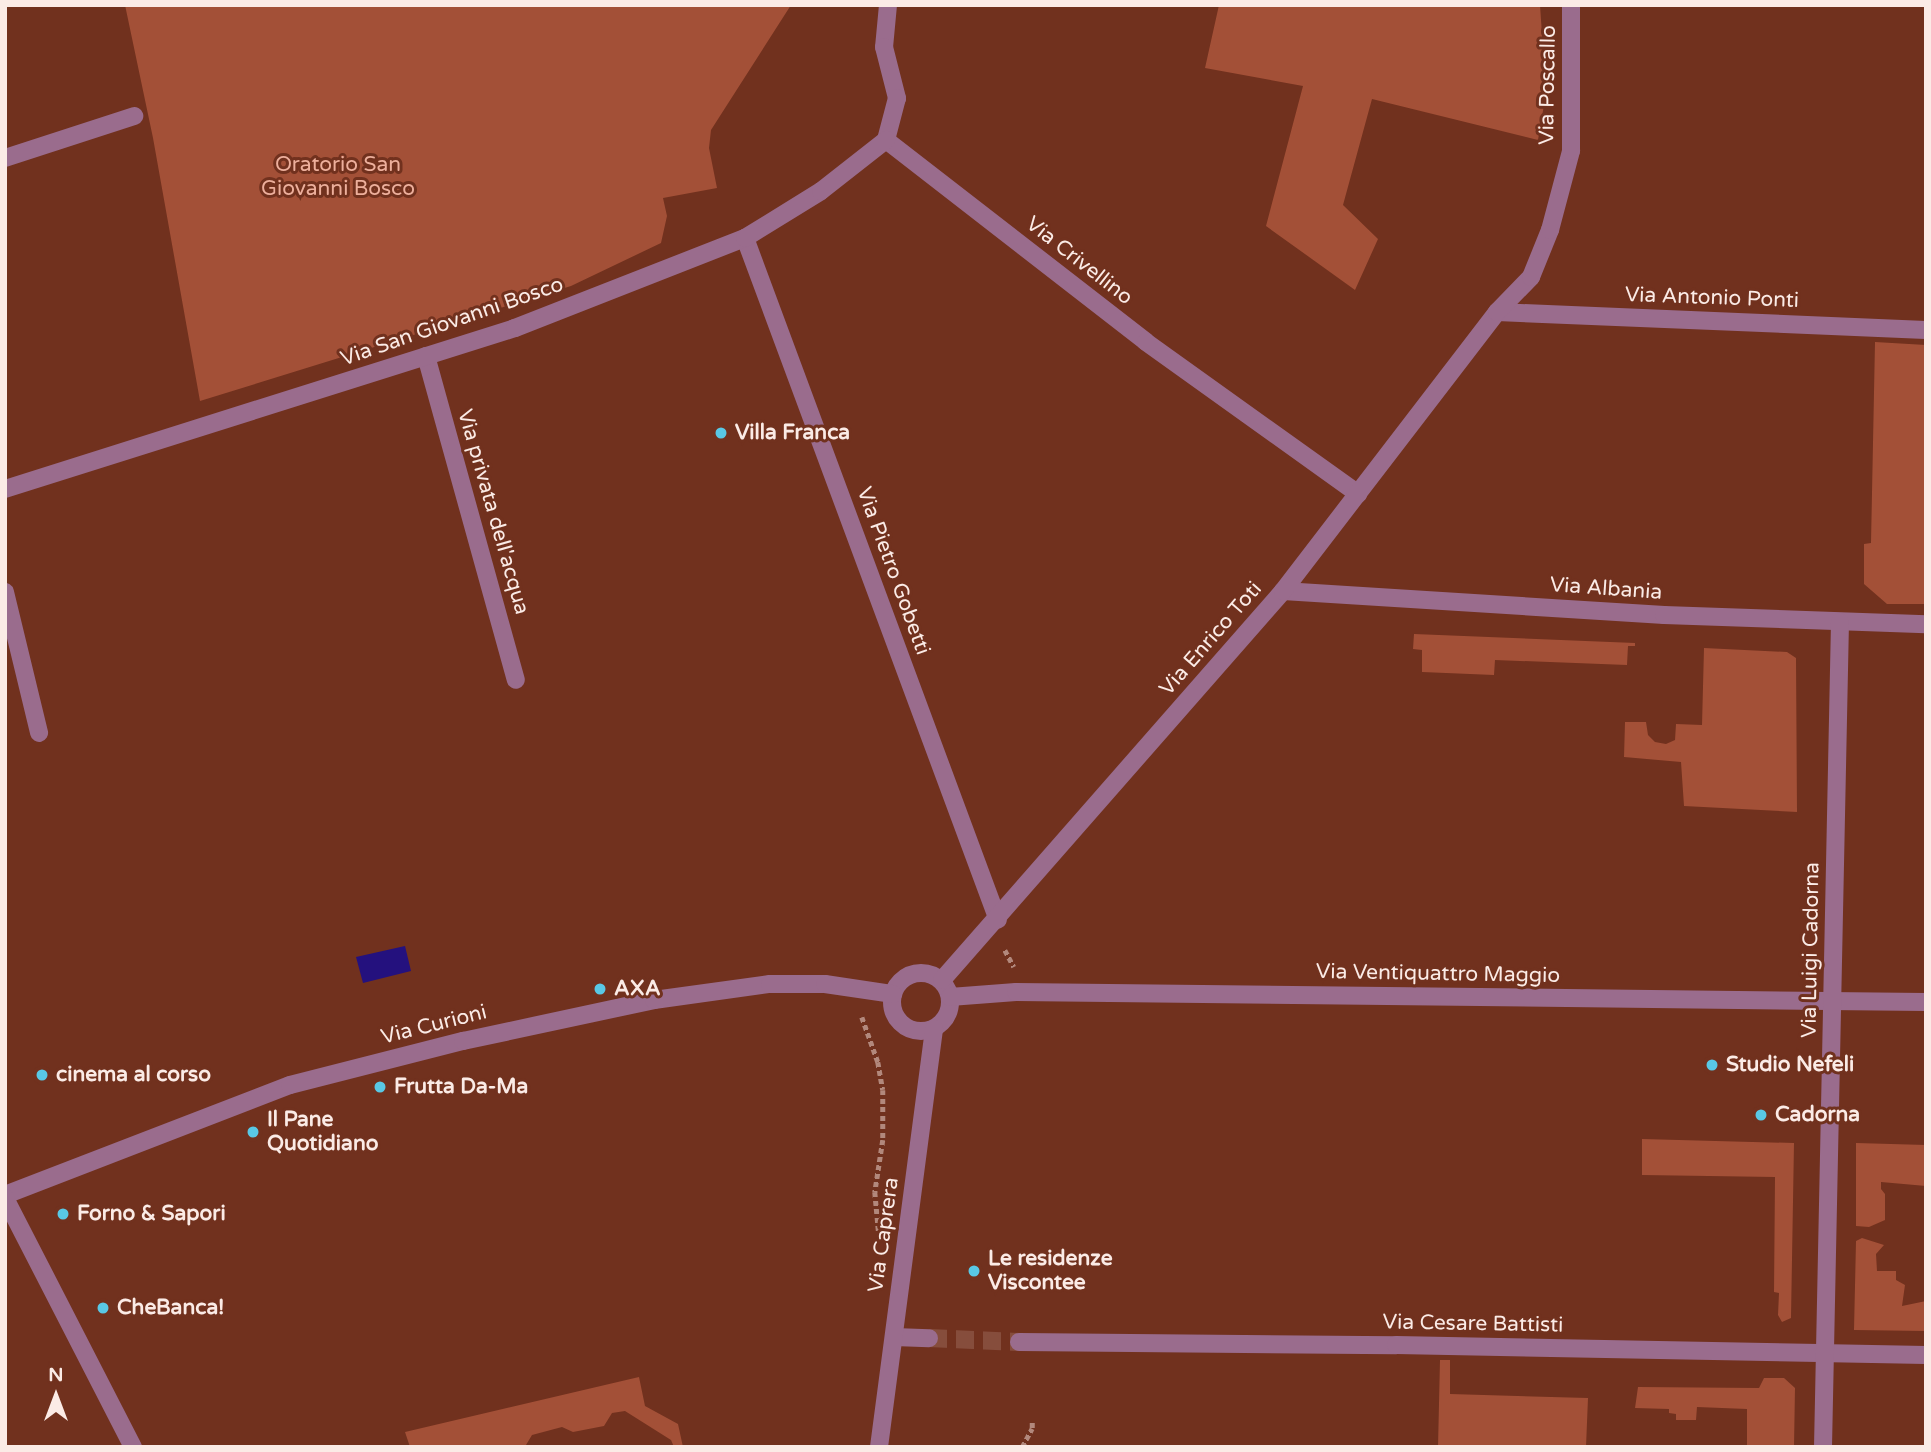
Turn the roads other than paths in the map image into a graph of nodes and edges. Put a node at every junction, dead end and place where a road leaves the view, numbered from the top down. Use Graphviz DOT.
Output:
graph roads {
  1 [pos="888,5"];
  2 [pos="1571,5"];
  3 [pos="134,116"];
  4 [pos="886,140"];
  5 [pos="5,158"];
  6 [pos="745,238"];
  7 [pos="1497,312"];
  8 [pos="1926,330"];
  9 [pos="426,356"];
  10 [pos="5,489"];
  11 [pos="1358,494"];
  12 [pos="1283,591"];
  13 [pos="5,592"];
  14 [pos="1840,622"];
  15 [pos="1926,624"];
  16 [pos="516,680"];
  17 [pos="39,733"];
  18 [pos="998,920"];
  19 [pos="942,980"];
  20 [pos="892,994"];
  21 [pos="950,997"];
  22 [pos="1833,1001"];
  23 [pos="1926,1002"];
  24 [pos="934,1029"];
  25 [pos="5,1197"];
  26 [pos="894,1337"];
  27 [pos="929,1339"];
  28 [pos="1019,1342"];
  29 [pos="1826,1353"];
  30 [pos="1926,1355"];
  31 [pos="133,1447"];
  32 [pos="879,1447"];
  33 [pos="1823,1447"];
  1 -- 4 [label="street"];
  2 -- 7 [label="street, Via Poscallo"];
  3 -- 5 [label="street"];
  4 -- 6 [label="street, Via San Giovanni Bosco"];
  4 -- 11 [label="street, Via Crivellino"];
  6 -- 9 [label="street, Via San Giovanni Bosco"];
  6 -- 18 [label="street, Via Pietro Gobetti"];
  7 -- 8 [label="street, Via Antonio Ponti"];
  7 -- 11 [label="street, Via Enrico Toti"];
  9 -- 10 [label="street, Via San Giovanni Bosco"];
  9 -- 16 [label="street, Via privata dell'acqua"];
  11 -- 12 [label="street, Via Enrico Toti"];
  12 -- 14 [label="street, Via Albania"];
  12 -- 18 [label="street, Via Enrico Toti"];
  13 -- 17 [label="street"];
  14 -- 15 [label="street, Via Albania"];
  14 -- 22 [label="street, Via Luigi Cadorna"];
  18 -- 19 [label="street, Via Enrico Toti"];
  19 -- 20 [label="street"];
  19 -- 21 [label="street"];
  20 -- 24 [label="street"];
  20 -- 25 [label="street, Via Curioni"];
  21 -- 22 [label="street, Via Ventiquattro Maggio"];
  21 -- 24 [label="street"];
  22 -- 23 [label="street, Via Ventiquattro Maggio"];
  22 -- 29 [label="street, Via Luigi Cadorna"];
  24 -- 26 [label="street, Via Caprera"];
  25 -- 31 [label="street"];
  26 -- 27 [label="street"];
  26 -- 32 [label="street, Via Caprera"];
  28 -- 29 [label="street, Via Cesare Battisti"];
  29 -- 30 [label="street, Via Cesare Battisti"];
  29 -- 33 [label="street, Via Luigi Cadorna"];
}
